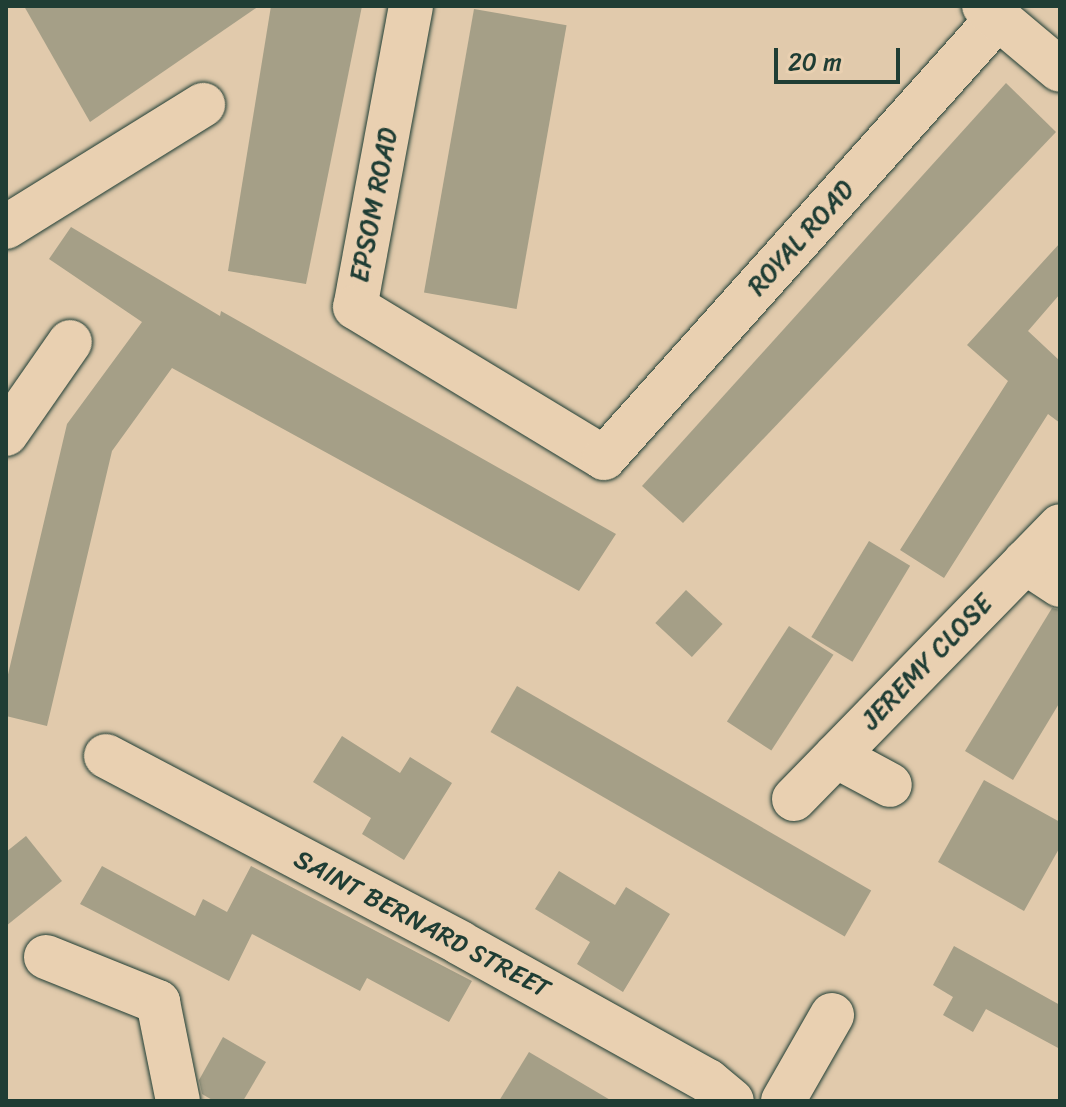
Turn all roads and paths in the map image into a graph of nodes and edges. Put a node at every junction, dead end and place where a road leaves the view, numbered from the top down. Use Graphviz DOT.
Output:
graph roads {
  1 [pos="411,6"];
  2 [pos="991,12"];
  3 [pos="1060,70"];
  4 [pos="203,105"];
  5 [pos="6,227"];
  6 [pos="70,342"];
  7 [pos="6,434"];
  8 [pos="604,458"];
  9 [pos="1060,526"];
  10 [pos="1043,573"];
  11 [pos="106,756"];
  12 [pos="836,756"];
  13 [pos="890,785"];
  14 [pos="794,799"];
  15 [pos="46,957"];
  16 [pos="832,1015"];
  17 [pos="178,1101"];
  18 [pos="732,1101"];
  19 [pos="783,1101"];
  1 -- 8 [label="street, EPSOM ROAD"];
  2 -- 3 [label="street"];
  2 -- 8 [label="street, ROYAL ROAD"];
  4 -- 5 [label="street"];
  6 -- 7 [label="street"];
  9 -- 10 [label="street, JEREMY CLOSE"];
  10 -- 12 [label="street, JEREMY CLOSE"];
  11 -- 18 [label="street, SAINT BERNARD STREET"];
  12 -- 13 [label="street"];
  12 -- 14 [label="street, JEREMY CLOSE"];
  15 -- 17 [label="street"];
  16 -- 19 [label="street"];
}
